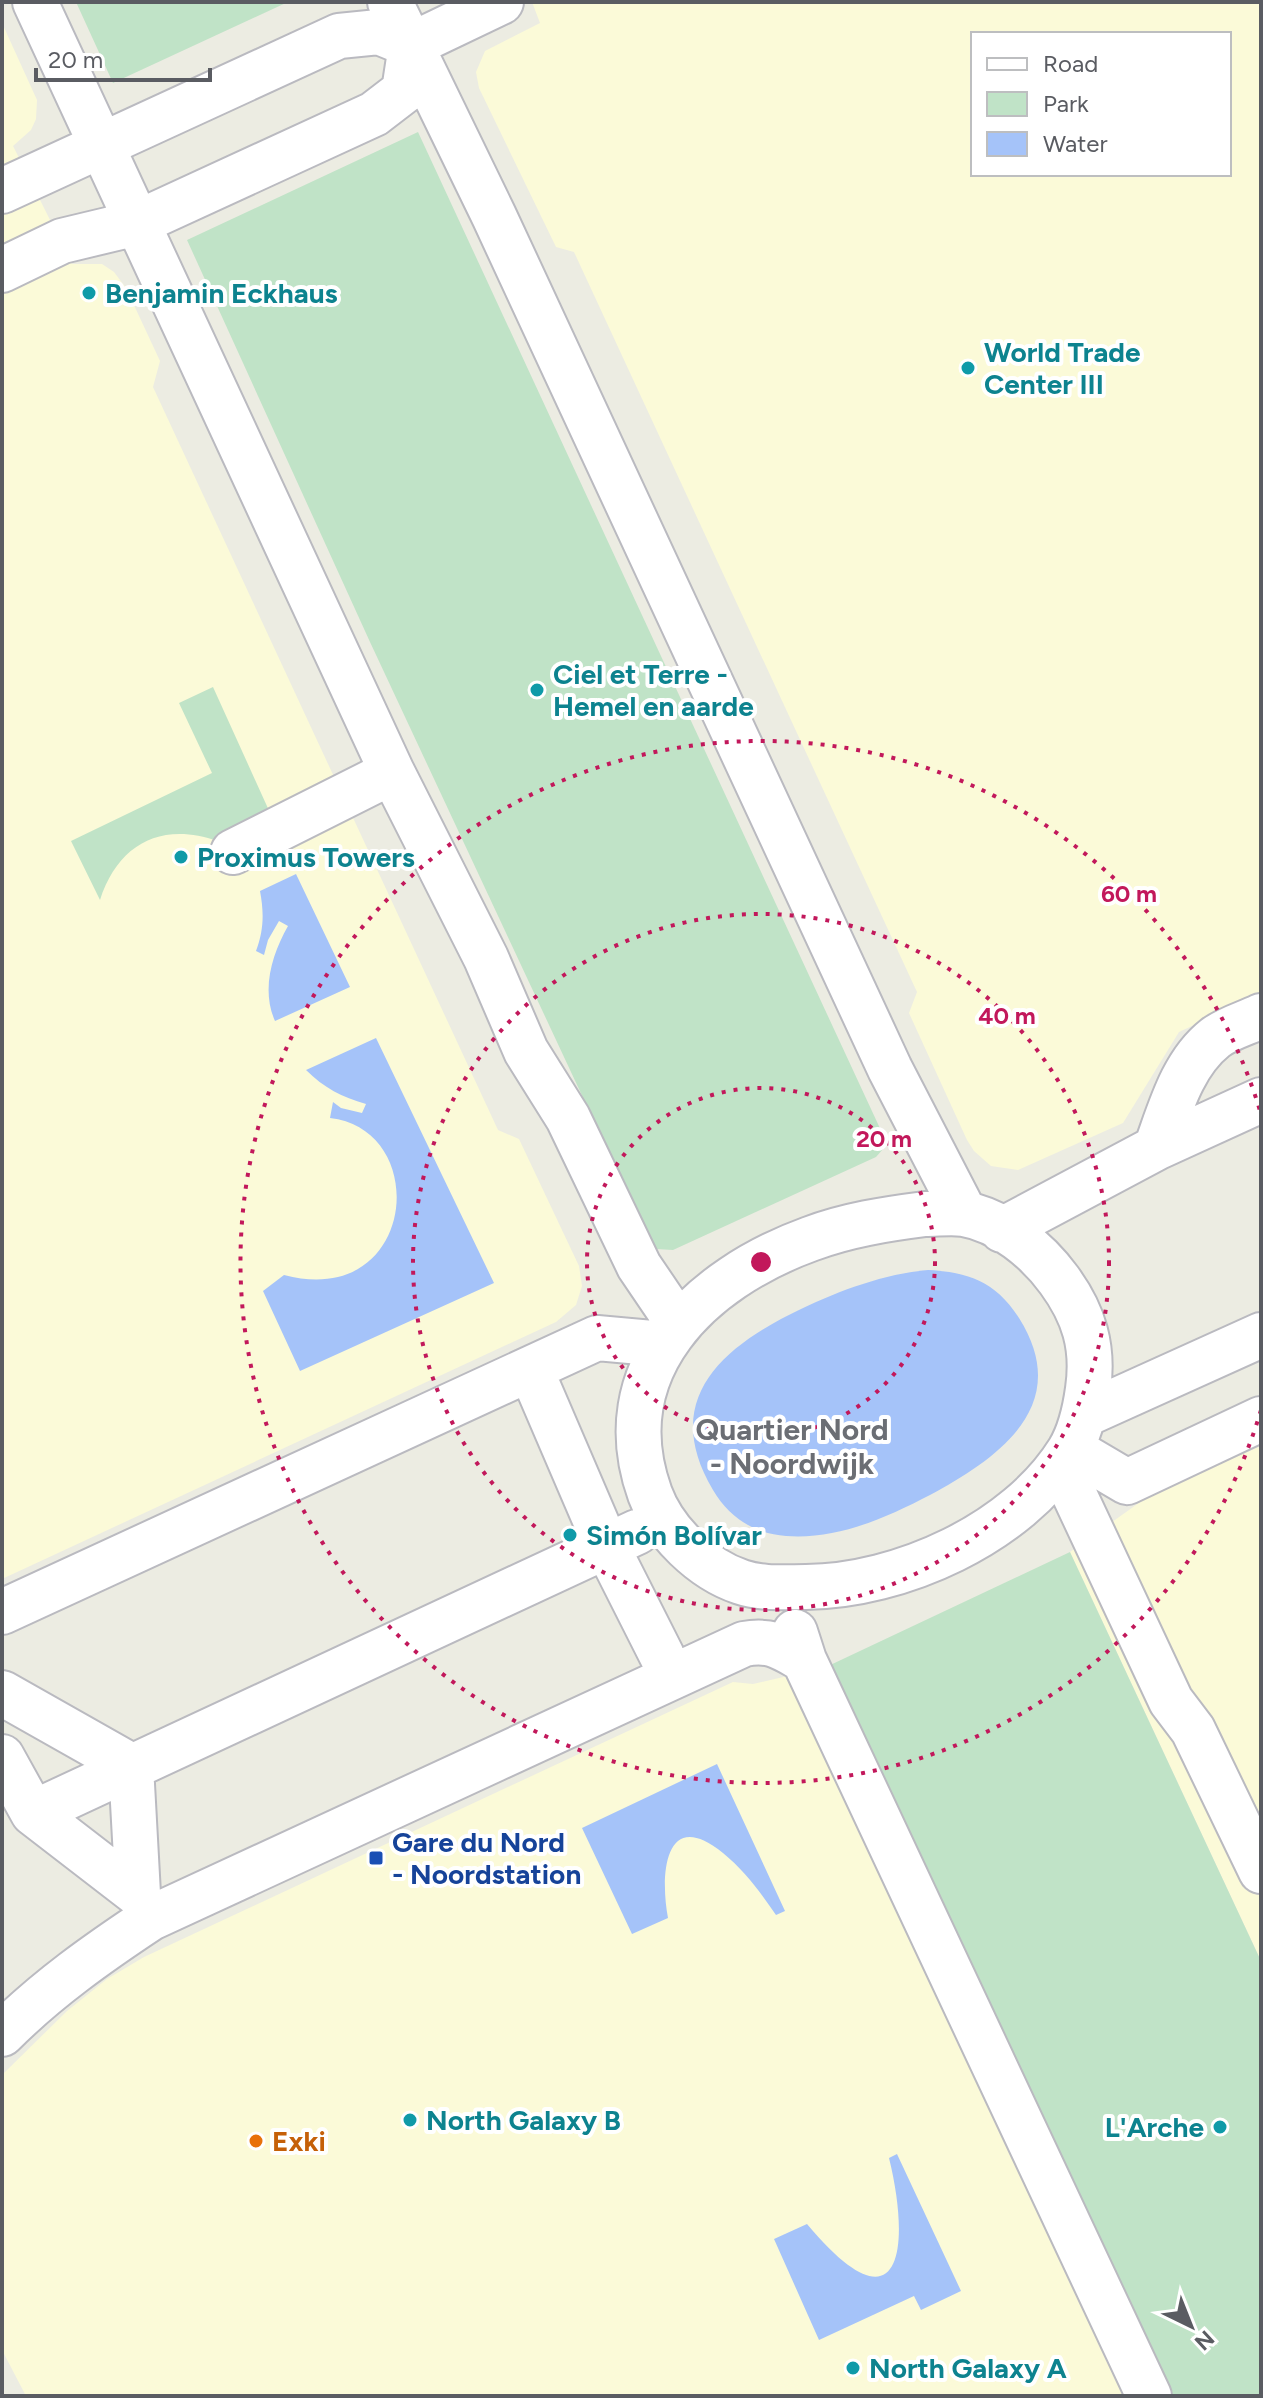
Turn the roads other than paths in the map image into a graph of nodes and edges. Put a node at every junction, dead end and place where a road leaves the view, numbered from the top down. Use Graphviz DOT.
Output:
graph roads {
  1 [pos="35,2"];
  2 [pos="390,2"];
  3 [pos="501,2"];
  4 [pos="411,45"];
  5 [pos="102,145"];
  6 [pos="2,191"];
  7 [pos="137,223"];
  8 [pos="2,270"];
  9 [pos="399,786"];
  10 [pos="242,862"];
  11 [pos="1261,1016"];
  12 [pos="1261,1100"];
  13 [pos="1156,1148"];
  14 [pos="984,1222"];
  15 [pos="671,1334"];
  16 [pos="1261,1335"];
  17 [pos="539,1389"];
  18 [pos="1261,1419"];
  19 [pos="1071,1443"];
  20 [pos="621,1539"];
  21 [pos="771,1586"];
  22 [pos="2,1612"];
  23 [pos="744,1644"];
  24 [pos="662,1656"];
  25 [pos="804,1660"];
  26 [pos="2,1693"];
  27 [pos="2,1757"];
  28 [pos="131,1766"];
  29 [pos="33,1813"];
  30 [pos="1261,1871"];
  31 [pos="2,2034"];
  32 [pos="1149,2396"];
  1 -- 5 [label="street"];
  2 -- 4 [label="street"];
  3 -- 4 [label="street"];
  4 -- 5 [label="street"];
  4 -- 7 [label="street"];
  4 -- 14 [label="street"];
  5 -- 6 [label="street"];
  5 -- 7 [label="street"];
  7 -- 8 [label="street"];
  7 -- 9 [label="street"];
  9 -- 10 [label="street"];
  9 -- 15 [label="street"];
  11 -- 13 [label="street"];
  12 -- 13 [label="street"];
  13 -- 14 [label="street"];
  14 -- 15 [label="street"];
  14 -- 19 [label="street"];
  15 -- 21 [label="street"];
  15 -- 22 [label="street"];
  16 -- 19 [label="street"];
  17 -- 20 [label="street"];
  18 -- 19 [label="street"];
  19 -- 21 [label="street"];
  19 -- 30 [label="street"];
  20 -- 24 [label="street"];
  20 -- 28 [label="street"];
  21 -- 23 [label="street"];
  21 -- 25 [label="street"];
  23 -- 25 [label="street"];
  23 -- 31 [label="street"];
  25 -- 32 [label="street"];
  26 -- 28 [label="street"];
  27 -- 29 [label="street"];
  28 -- 29 [label="street"];
  28 -- 29 [label="street"];
}
